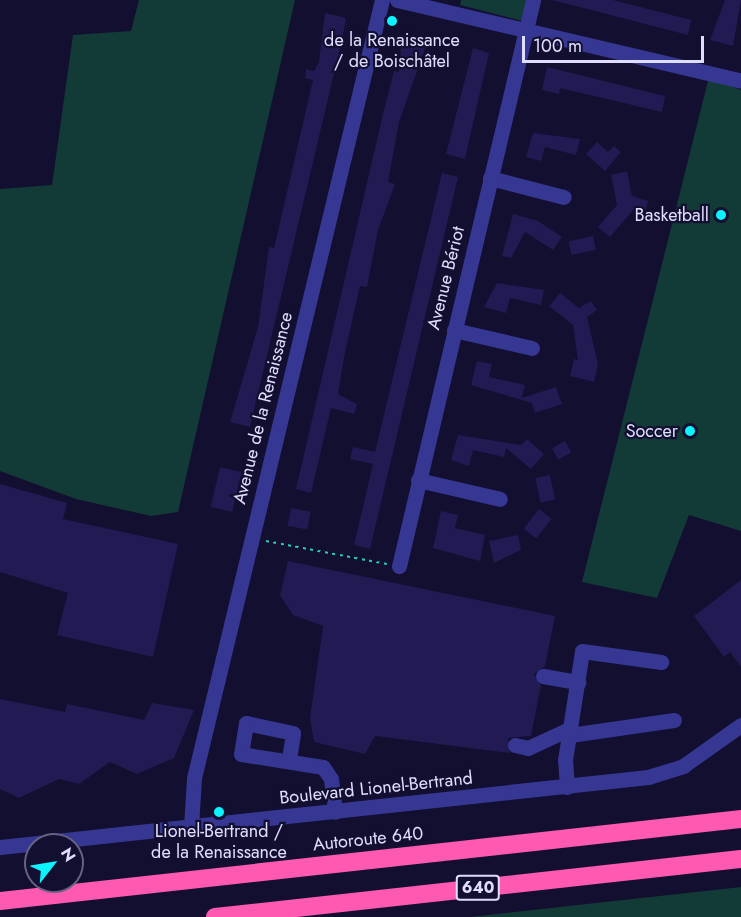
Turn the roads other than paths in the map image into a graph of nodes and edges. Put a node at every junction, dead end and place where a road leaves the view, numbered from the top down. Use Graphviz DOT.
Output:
graph roads {
  1 [pos="382,0"];
  2 [pos="397,0"];
  3 [pos="533,0"];
  4 [pos="526,30"];
  5 [pos="741,81"];
  6 [pos="490,178"];
  7 [pos="564,197"];
  8 [pos="454,330"];
  9 [pos="532,348"];
  10 [pos="418,480"];
  11 [pos="500,499"];
  12 [pos="399,566"];
  13 [pos="661,662"];
  14 [pos="543,676"];
  15 [pos="578,682"];
  16 [pos="674,720"];
  17 [pos="741,725"];
  18 [pos="570,731"];
  19 [pos="515,745"];
  20 [pos="289,759"];
  21 [pos="567,787"];
  22 [pos="335,812"];
  23 [pos="741,819"];
  24 [pos="191,827"];
  25 [pos="0,847"];
  26 [pos="741,859"];
  27 [pos="0,901"];
  28 [pos="215,917"];
  1 -- 24 [label="street, Avenue de la Renaissance"];
  2 -- 4 [label="street"];
  3 -- 4 [label="street, Avenue Bériot"];
  4 -- 5 [label="street"];
  4 -- 6 [label="street, Avenue Bériot"];
  6 -- 7 [label="street"];
  6 -- 8 [label="street, Avenue Bériot"];
  8 -- 9 [label="street"];
  8 -- 10 [label="street, Avenue Bériot"];
  10 -- 11 [label="street"];
  10 -- 12 [label="street, Avenue Bériot"];
  13 -- 15 [label="street"];
  14 -- 15 [label="street"];
  15 -- 18 [label="street"];
  16 -- 18 [label="street"];
  17 -- 21 [label="street, Boulevard Lionel-Bertrand"];
  18 -- 19 [label="street"];
  18 -- 21 [label="street"];
  20 -- 22 [label="street"];
  21 -- 22 [label="street, Boulevard Lionel-Bertrand"];
  22 -- 24 [label="street, Boulevard Lionel-Bertrand"];
  23 -- 27 [label="highway, Autoroute 640 / 640"];
  24 -- 25 [label="street, Boulevard Lionel-Bertrand"];
  26 -- 28 [label="highway, 640"];
}
